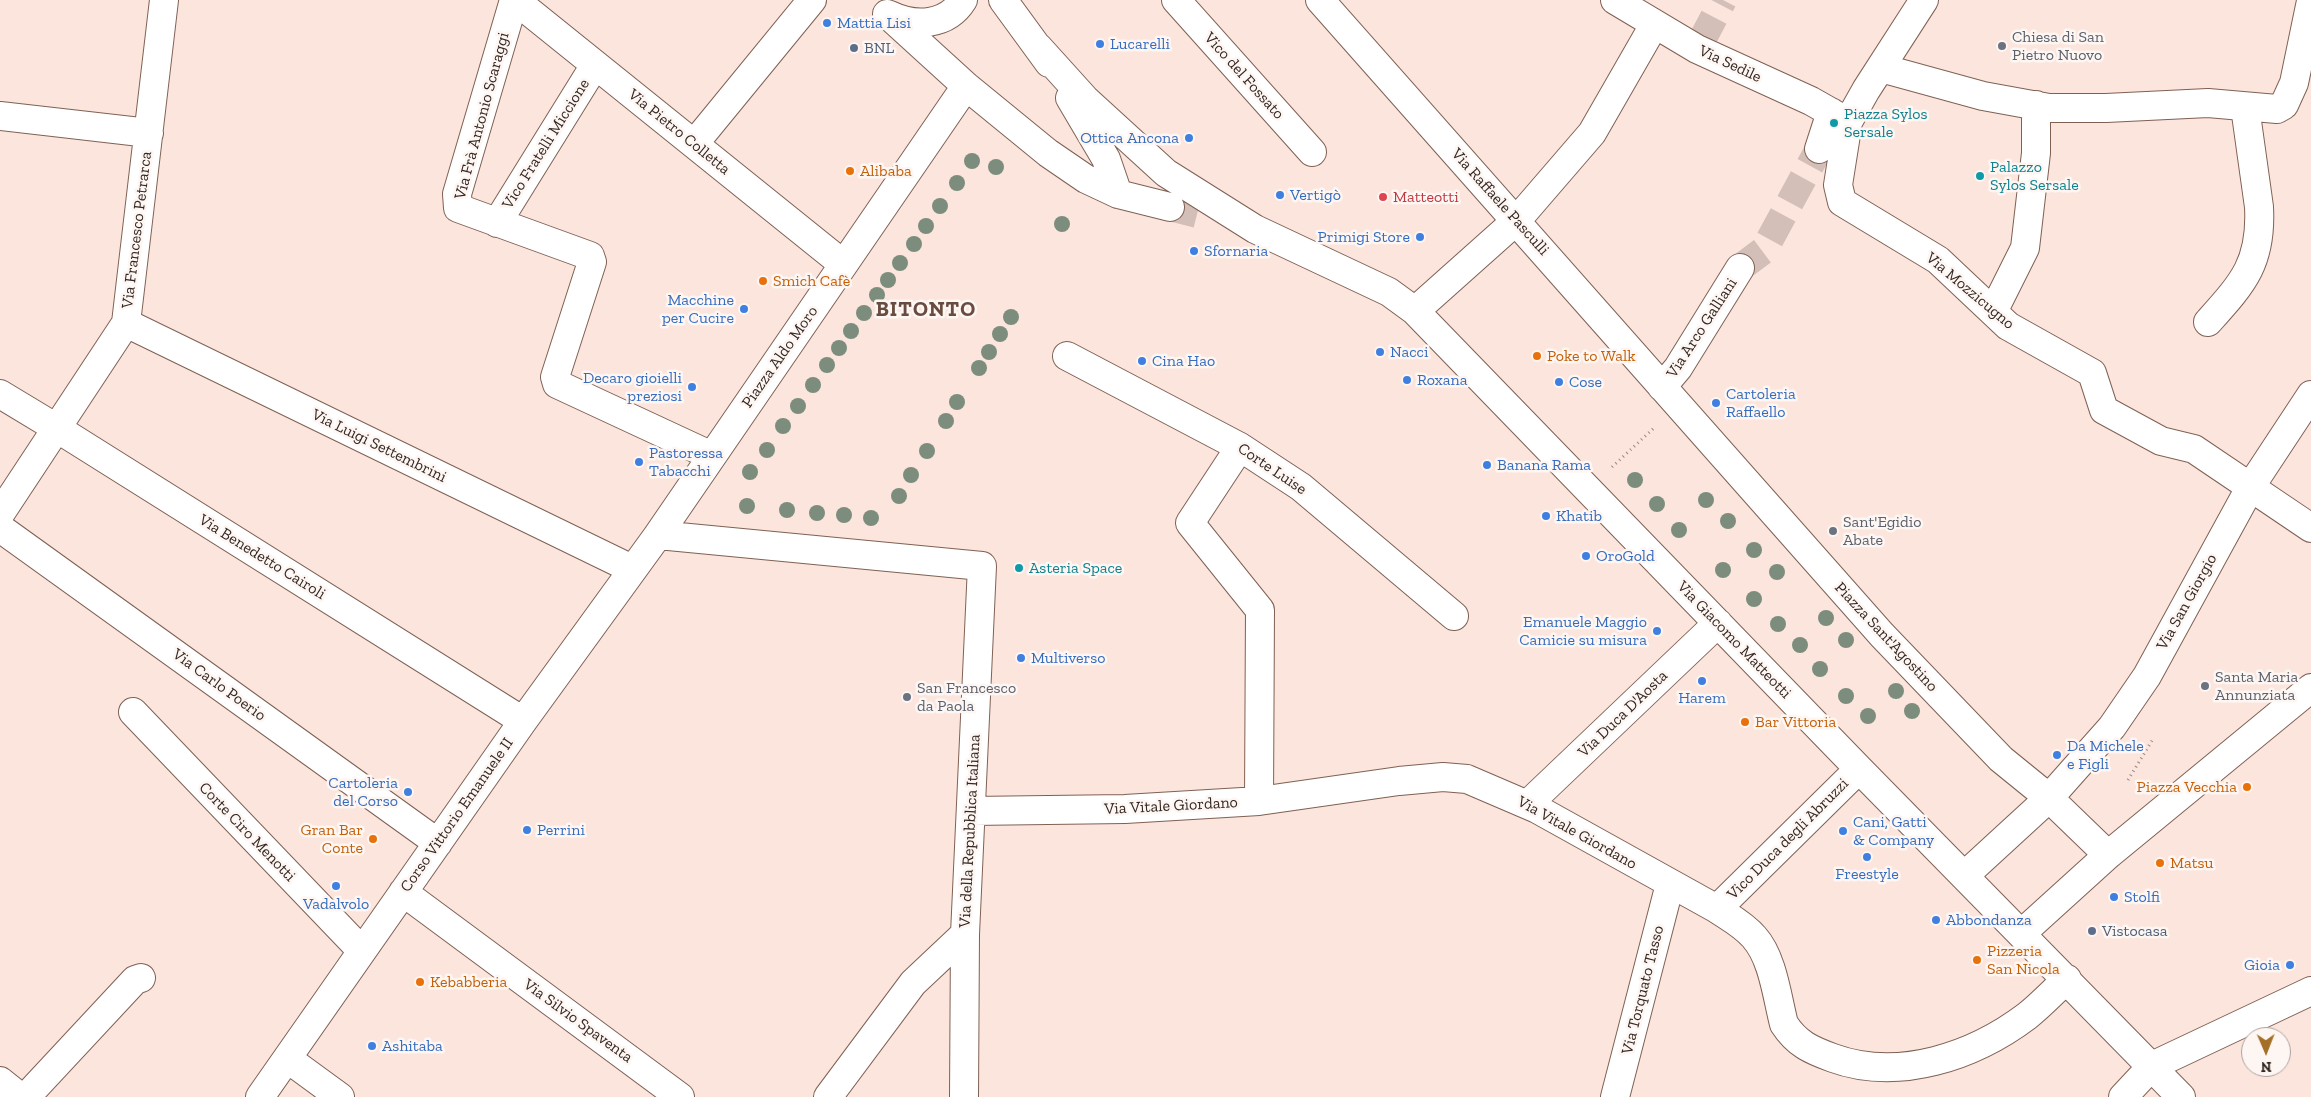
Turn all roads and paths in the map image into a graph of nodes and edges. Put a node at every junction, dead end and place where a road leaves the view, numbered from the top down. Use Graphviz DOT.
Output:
graph roads {
  1 [pos="164,0"];
  2 [pos="514,0"];
  3 [pos="812,0"];
  4 [pos="963,0"];
  5 [pos="1176,0"];
  6 [pos="1320,0"];
  7 [pos="1615,0"];
  8 [pos="1924,0"];
  9 [pos="2311,1"];
  10 [pos="878,4"];
  11 [pos="1009,8"];
  12 [pos="1654,25"];
  13 [pos="1038,47"];
  14 [pos="595,64"];
  15 [pos="1881,68"];
  16 [pos="966,86"];
  17 [pos="2036,105"];
  18 [pos="2245,107"];
  19 [pos="0,116"];
  20 [pos="1840,117"];
  21 [pos="149,133"];
  22 [pos="694,144"];
  23 [pos="1819,149"];
  24 [pos="1312,152"];
  25 [pos="1118,194"];
  26 [pos="1170,207"];
  27 [pos="1208,217"];
  28 [pos="1517,220"];
  29 [pos="497,223"];
  30 [pos="1255,229"];
  31 [pos="843,264"];
  32 [pos="1740,268"];
  33 [pos="1415,311"];
  34 [pos="1993,312"];
  35 [pos="2208,322"];
  36 [pos="126,323"];
  37 [pos="1067,356"];
  38 [pos="0,394"];
  39 [pos="2311,395"];
  40 [pos="1670,396"];
  41 [pos="58,429"];
  42 [pos="1240,447"];
  43 [pos="712,456"];
  44 [pos="2251,486"];
  45 [pos="0,514"];
  46 [pos="0,528"];
  47 [pos="2311,528"];
  48 [pos="658,535"];
  49 [pos="632,569"];
  50 [pos="1454,616"];
  51 [pos="1718,623"];
  52 [pos="2311,688"];
  53 [pos="133,712"];
  54 [pos="523,721"];
  55 [pos="2153,739"];
  56 [pos="1859,769"];
  57 [pos="2128,780"];
  58 [pos="2049,798"];
  59 [pos="1259,801"];
  60 [pos="1528,804"];
  61 [pos="970,811"];
  62 [pos="438,843"];
  63 [pos="2108,855"];
  64 [pos="1964,876"];
  65 [pos="1670,884"];
  66 [pos="403,892"];
  67 [pos="1717,909"];
  68 [pos="2022,933"];
  69 [pos="965,934"];
  70 [pos="362,951"];
  71 [pos="141,978"];
  72 [pos="2066,979"];
  73 [pos="2311,991"];
  74 [pos="288,1059"];
  75 [pos="2152,1066"];
  76 [pos="0,1081"];
  77 [pos="20,1097"];
  78 [pos="26,1097"];
  79 [pos="260,1097"];
  80 [pos="340,1097"];
  81 [pos="680,1097"];
  82 [pos="828,1097"];
  83 [pos="964,1097"];
  84 [pos="1615,1097"];
  85 [pos="2123,1097"];
  86 [pos="2181,1097"];
  1 -- 21 [label="street, Via Francesco Petrarca"];
  2 -- 14 [label="street, Via Pietro Colletta"];
  2 -- 29 [label="street, Via Frà Antonio Scaraggi"];
  3 -- 22 [label="street"];
  4 -- 10 [label="street"];
  5 -- 24 [label="street, Vico del Fossato"];
  6 -- 28 [label="street, Via Raffaele Pasculli"];
  7 -- 12 [label="street, Via Sedile"];
  8 -- 15 [label="street"];
  9 -- 18 [label="street"];
  10 -- 16 [label="street"];
  11 -- 13 [label="street"];
  12 -- 20 [label="street, Via Sedile"];
  12 -- 28 [label="street"];
  13 -- 25 [label="street"];
  13 -- 30 [label="street, Via Giacomo Matteotti"];
  14 -- 22 [label="street, Via Pietro Colletta"];
  14 -- 29 [label="street, Vico Fratelli Miccione"];
  15 -- 17 [label="street"];
  15 -- 20 [label="street"];
  16 -- 25 [label="street"];
  16 -- 31 [label="street, Piazza Aldo Moro"];
  17 -- 18 [label="street"];
  17 -- 34 [label="street"];
  18 -- 35 [label="street"];
  19 -- 21 [label="street"];
  20 -- 23 [label="street"];
  20 -- 34 [label="street, Via Mozzicugno"];
  21 -- 36 [label="street, Via Francesco Petrarca"];
  22 -- 31 [label="street, Via Pietro Colletta"];
  25 -- 26 [label="street"];
  27 -- 30 [label="street, Via Giacomo Matteotti"];
  28 -- 33 [label="street"];
  28 -- 40 [label="street, Via Raffaele Pasculli"];
  29 -- 43 [label="street, Via Frà Antonio Scaraggi"];
  30 -- 33 [label="street, Via Giacomo Matteotti"];
  31 -- 43 [label="street, Piazza Aldo Moro"];
  32 -- 40 [label="street, Via Arco Galliani"];
  33 -- 51 [label="street, Via Giacomo Matteotti"];
  34 -- 44 [label="street, Via Mozzicugno"];
  36 -- 41 [label="street, Via Francesco Petrarca"];
  36 -- 49 [label="street, Via Luigi Settembrini"];
  37 -- 42 [label="street, Corte Luise"];
  38 -- 41 [label="street, Via Benedetto Cairoli"];
  39 -- 44 [label="street, Via San Giorgio"];
  40 -- 58 [label="street, Piazza Sant'Agostino"];
  41 -- 45 [label="street, Via Francesco Petrarca"];
  41 -- 54 [label="street, Via Benedetto Cairoli"];
  42 -- 50 [label="street, Corte Luise"];
  42 -- 59 [label="street"];
  43 -- 48 [label="street, Piazza Aldo Moro"];
  44 -- 47 [label="street, Via Mozzicugno"];
  44 -- 58 [label="street, Via San Giorgio"];
  46 -- 62 [label="street, Via Carlo Poerio"];
  48 -- 49 [label="street, Corso Vittorio Emanuele II"];
  48 -- 61 [label="street, Via della Repubblica Italiana"];
  49 -- 54 [label="street, Corso Vittorio Emanuele II"];
  51 -- 56 [label="street, Via Giacomo Matteotti"];
  51 -- 60 [label="street, Via Duca D'Aosta"];
  52 -- 63 [label="street"];
  53 -- 70 [label="street, Corte Ciro Menotti"];
  54 -- 62 [label="street, Corso Vittorio Emanuele II"];
  55 -- 57 [label="path"];
  56 -- 64 [label="street, Via Giacomo Matteotti"];
  56 -- 67 [label="street, Vico Duca degli Abruzzi"];
  58 -- 63 [label="street, Piazza Sant'Agostino"];
  58 -- 64 [label="street, Via San Giorgio"];
  59 -- 60 [label="street, Via Vitale Giordano"];
  59 -- 61 [label="street, Via Vitale Giordano"];
  60 -- 65 [label="street, Via Vitale Giordano"];
  61 -- 69 [label="street, Via della Repubblica Italiana"];
  62 -- 66 [label="street, Corso Vittorio Emanuele II"];
  63 -- 68 [label="street"];
  64 -- 68 [label="street, Via Giacomo Matteotti"];
  65 -- 67 [label="street, Via Vitale Giordano"];
  65 -- 84 [label="street, Via Torquato Tasso"];
  66 -- 70 [label="street, Corso Vittorio Emanuele II"];
  66 -- 81 [label="street, Via Silvio Spaventa"];
  67 -- 72 [label="street, Via Vitale Giordano"];
  68 -- 72 [label="street, Via Giacomo Matteotti"];
  69 -- 82 [label="street"];
  69 -- 83 [label="street, Via della Repubblica Italiana"];
  70 -- 74 [label="street, Corso Vittorio Emanuele II"];
  71 -- 78 [label="street"];
  72 -- 75 [label="street, Via Giacomo Matteotti"];
  73 -- 75 [label="street"];
  74 -- 79 [label="street, Corso Vittorio Emanuele II"];
  74 -- 80 [label="street"];
  75 -- 85 [label="street"];
  75 -- 86 [label="street, Via Giacomo Matteotti"];
  76 -- 77 [label="street"];
}
